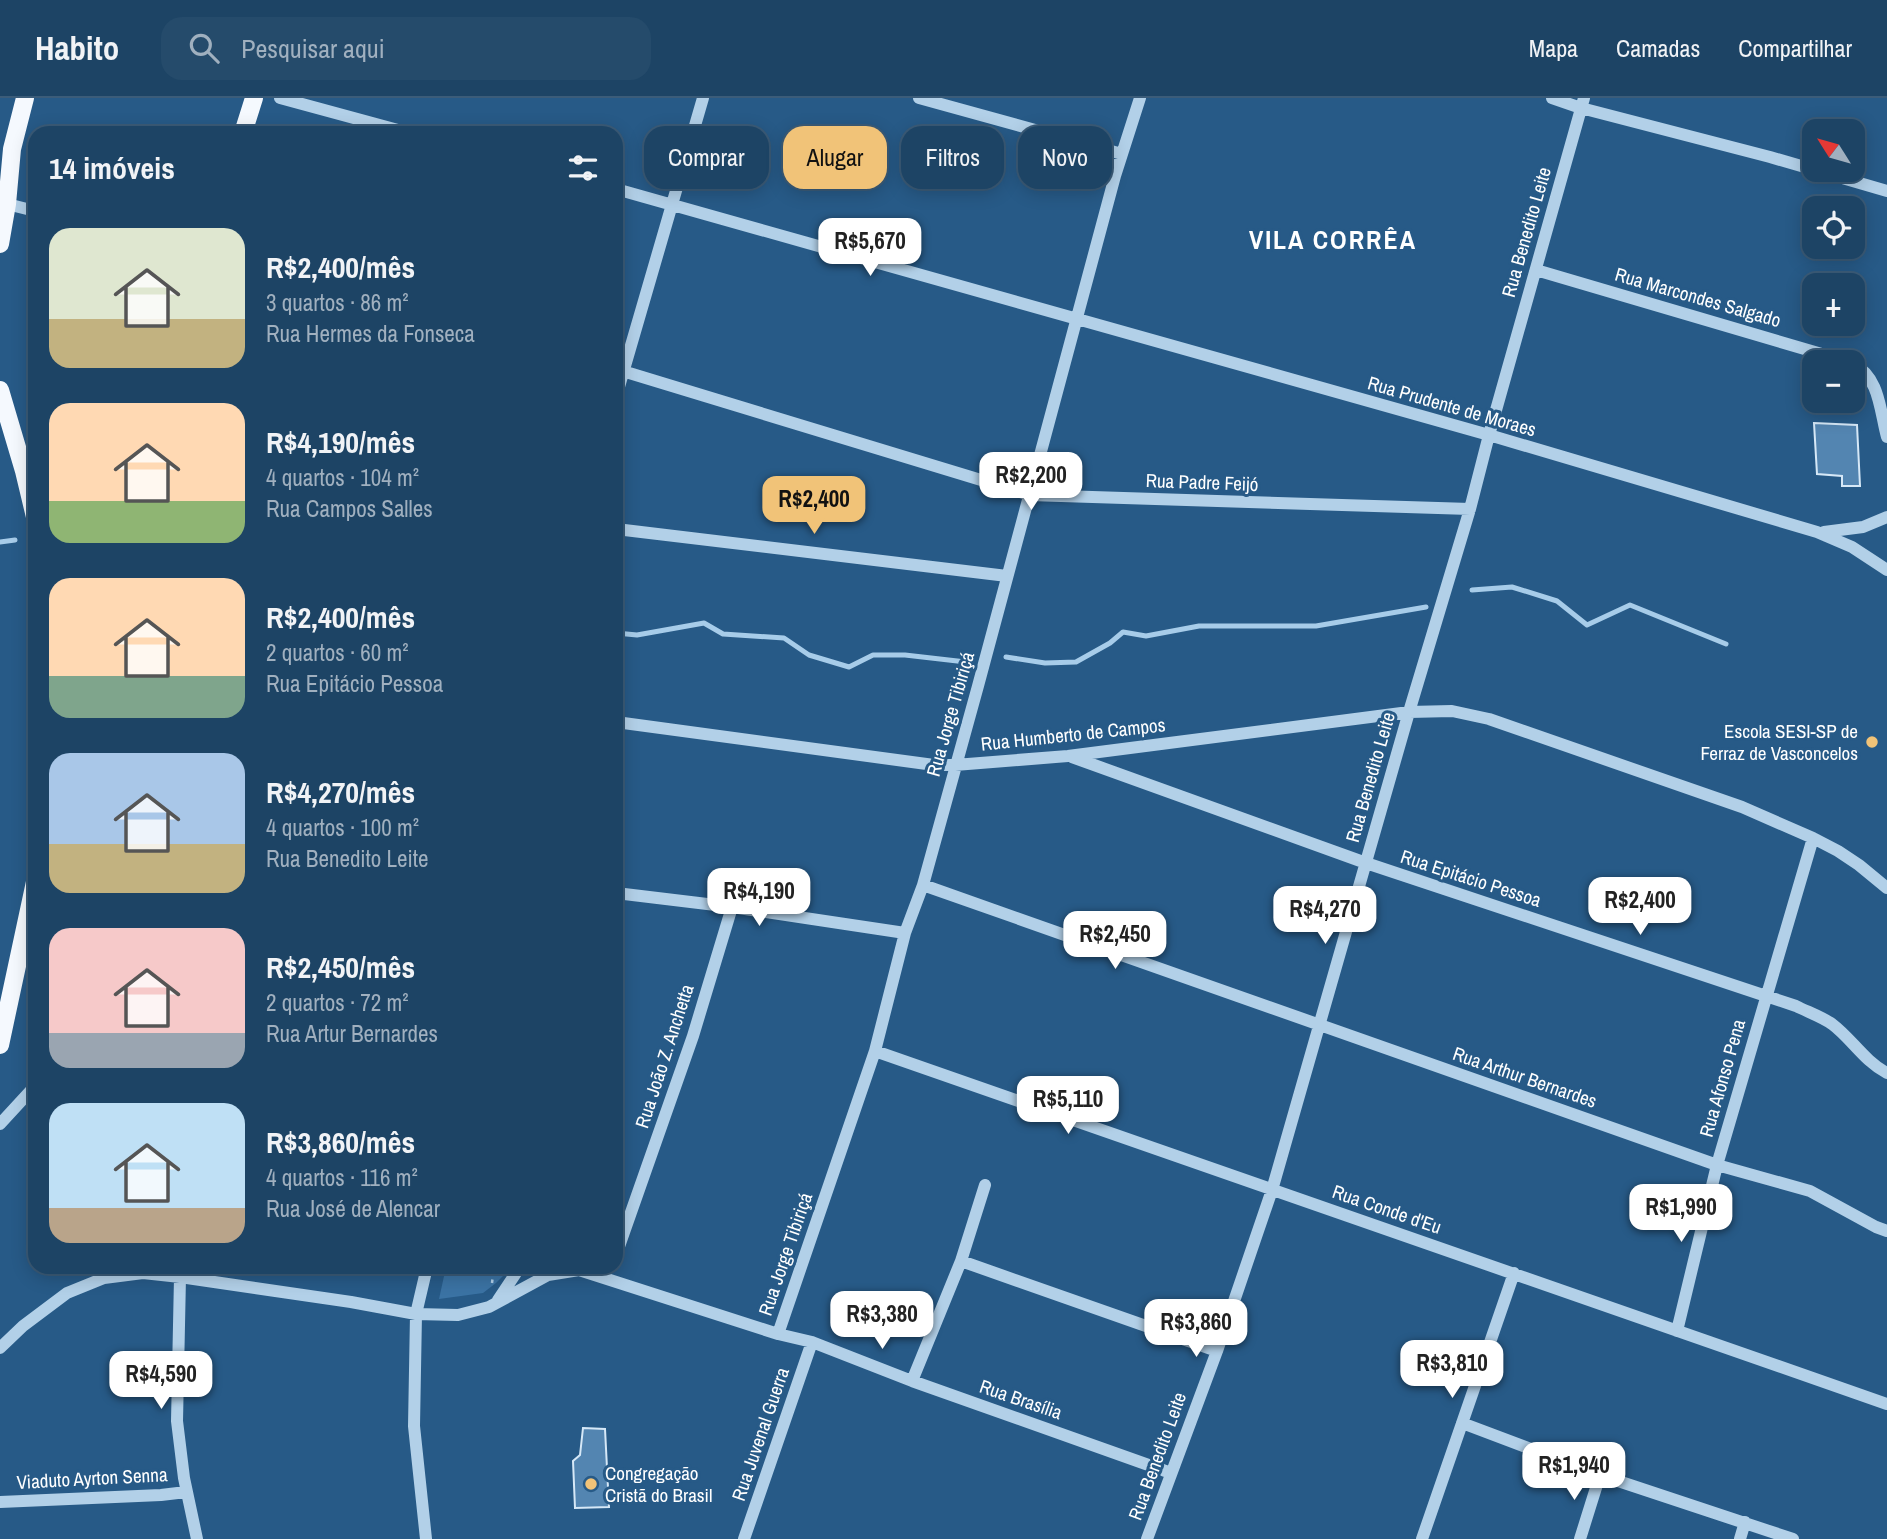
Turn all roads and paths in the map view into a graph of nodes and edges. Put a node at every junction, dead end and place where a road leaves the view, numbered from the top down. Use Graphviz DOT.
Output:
graph roads {
  1 [pos="25,98"];
  2 [pos="254,98"];
  3 [pos="280,98"];
  4 [pos="703,98"];
  5 [pos="919,98"];
  6 [pos="1140,98"];
  7 [pos="1552,98"];
  8 [pos="1583,103"];
  9 [pos="245,126"];
  10 [pos="383,126"];
  11 [pos="6,146"];
  12 [pos="1122,154"];
  13 [pos="623,191"];
  14 [pos="1887,191"];
  15 [pos="7,204"];
  16 [pos="672,204"];
  17 [pos="28,209"];
  18 [pos="0,244"];
  19 [pos="1536,270"];
  20 [pos="1077,320"];
  21 [pos="1804,350"];
  22 [pos="623,360"];
  23 [pos="623,371"];
  24 [pos="1865,375"];
  25 [pos="0,390"];
  26 [pos="1489,435"];
  27 [pos="1887,438"];
  28 [pos="28,488"];
  29 [pos="1030,495"];
  30 [pos="1470,509"];
  31 [pos="1887,517"];
  32 [pos="623,530"];
  33 [pos="1816,532"];
  34 [pos="1887,570"];
  35 [pos="1007,576"];
  36 [pos="1409,712"];
  37 [pos="623,723"];
  38 [pos="1068,756"];
  39 [pos="955,765"];
  40 [pos="1812,838"];
  41 [pos="1366,863"];
  42 [pos="923,885"];
  43 [pos="1887,888"];
  44 [pos="623,894"];
  45 [pos="732,907"];
  46 [pos="28,915"];
  47 [pos="905,933"];
  48 [pos="1765,996"];
  49 [pos="1320,1026"];
  50 [pos="0,1045"];
  51 [pos="875,1051"];
  52 [pos="1887,1073"];
  53 [pos="28,1094"];
  54 [pos="0,1124"];
  55 [pos="1717,1165"];
  56 [pos="985,1185"];
  57 [pos="1272,1190"];
  58 [pos="1887,1231"];
  59 [pos="623,1235"];
  60 [pos="961,1261"];
  61 [pos="1514,1273"];
  62 [pos="136,1274"];
  63 [pos="181,1274"];
  64 [pos="192,1274"];
  65 [pos="425,1274"];
  66 [pos="515,1274"];
  67 [pos="552,1274"];
  68 [pos="613,1274"];
  69 [pos="496,1303"];
  70 [pos="416,1314"];
  71 [pos="1677,1331"];
  72 [pos="778,1334"];
  73 [pos="812,1342"];
  74 [pos="0,1348"];
  75 [pos="1217,1351"];
  76 [pos="912,1381"];
  77 [pos="1887,1404"];
  78 [pos="1462,1423"];
  79 [pos="1171,1473"];
  80 [pos="1600,1475"];
  81 [pos="186,1492"];
  82 [pos="0,1502"];
  83 [pos="1745,1522"];
  84 [pos="197,1539"];
  85 [pos="426,1539"];
  86 [pos="744,1539"];
  87 [pos="1147,1539"];
  88 [pos="1422,1539"];
  89 [pos="1580,1539"];
  90 [pos="1740,1539"];
  91 [pos="1793,1539"];
  1 -- 11 [label="main road"];
  2 -- 9 [label="main road"];
  3 -- 10 [label="street"];
  4 -- 16 [label="street"];
  5 -- 12 [label="street"];
  6 -- 12 [label="street, Rua Jorge Tibiriçá"];
  7 -- 8 [label="street"];
  8 -- 14 [label="street"];
  8 -- 19 [label="street, Rua Benedito Leite"];
  11 -- 15 [label="main road"];
  12 -- 20 [label="street, Rua Jorge Tibiriçá"];
  13 -- 16 [label="street, Rua Prudente de Moraes"];
  15 -- 17 [label="street"];
  15 -- 18 [label="main road"];
  16 -- 20 [label="street, Rua Prudente de Moraes"];
  16 -- 22 [label="street"];
  19 -- 21 [label="street, Rua Marcondes Salgado"];
  19 -- 26 [label="street, Rua Benedito Leite"];
  20 -- 26 [label="street, Rua Prudente de Moraes"];
  20 -- 29 [label="street, Rua Jorge Tibiriçá"];
  23 -- 29 [label="street, Rua Padre Feijó"];
  24 -- 27 [label="street"];
  25 -- 28 [label="main road"];
  26 -- 30 [label="street, Rua Benedito Leite"];
  26 -- 33 [label="street, Rua Prudente de Moraes"];
  29 -- 30 [label="street, Rua Padre Feijó"];
  29 -- 35 [label="street, Rua Jorge Tibiriçá"];
  30 -- 36 [label="street, Rua Benedito Leite"];
  31 -- 33 [label="street, Rua Prudente de Moraes"];
  32 -- 35 [label="street"];
  33 -- 34 [label="street, Rua Prudente de Moraes"];
  35 -- 39 [label="street, Rua Jorge Tibiriçá"];
  36 -- 38 [label="street, Rua Humberto de Campos"];
  36 -- 40 [label="street, Rua Humberto de Campos"];
  36 -- 41 [label="street, Rua Benedito Leite"];
  37 -- 39 [label="street, Rua Humberto de Campos"];
  38 -- 39 [label="street, Rua Humberto de Campos"];
  38 -- 41 [label="street, Rua Epitácio Pessoa"];
  39 -- 42 [label="street, Rua Jorge Tibiriçá"];
  40 -- 43 [label="street, Rua Humberto de Campos"];
  40 -- 48 [label="street, Rua Afonso Pena"];
  41 -- 48 [label="street, Rua Epitácio Pessoa"];
  41 -- 49 [label="street, Rua Benedito Leite"];
  42 -- 47 [label="street, Rua Jorge Tibiriçá"];
  42 -- 49 [label="street, Rua Arthur Bernardes"];
  44 -- 45 [label="street"];
  45 -- 47 [label="street"];
  45 -- 59 [label="street, Rua João Z. Anchetta"];
  46 -- 50 [label="main road"];
  47 -- 51 [label="street, Rua Jorge Tibiriçá"];
  48 -- 52 [label="street, Rua Epitácio Pessoa"];
  48 -- 55 [label="street, Rua Afonso Pena"];
  49 -- 55 [label="street, Rua Arthur Bernardes"];
  49 -- 57 [label="street, Rua Benedito Leite"];
  51 -- 57 [label="street, Rua Conde d'Eu"];
  51 -- 72 [label="street, Rua Jorge Tibiriçá"];
  53 -- 54 [label="street"];
  55 -- 58 [label="street, Rua Arthur Bernardes"];
  55 -- 71 [label="street, Rua Afonso Pena"];
  56 -- 60 [label="street"];
  57 -- 61 [label="street, Rua Conde d'Eu"];
  57 -- 75 [label="street, Rua Benedito Leite"];
  60 -- 75 [label="street"];
  60 -- 76 [label="street"];
  61 -- 71 [label="street, Rua Conde d'Eu"];
  61 -- 78 [label="street"];
  62 -- 74 [label="street"];
  63 -- 81 [label="street"];
  64 -- 70 [label="street"];
  65 -- 70 [label="street"];
  66 -- 69 [label="street"];
  67 -- 69 [label="street"];
  68 -- 72 [label="street, Rua Brasília"];
  69 -- 70 [label="street"];
  70 -- 85 [label="street"];
  71 -- 77 [label="street, Rua Conde d'Eu"];
  72 -- 73 [label="street, Rua Brasília"];
  73 -- 76 [label="street, Rua Brasília"];
  73 -- 86 [label="street, Rua Juvenal Guerra"];
  75 -- 79 [label="street, Rua Benedito Leite"];
  76 -- 79 [label="street, Rua Brasília"];
  78 -- 80 [label="street"];
  78 -- 88 [label="street"];
  79 -- 87 [label="street, Rua Benedito Leite"];
  80 -- 83 [label="street"];
  80 -- 89 [label="street"];
  81 -- 82 [label="street, Viaduto Ayrton Senna"];
  81 -- 84 [label="street"];
  83 -- 90 [label="street"];
  83 -- 91 [label="street"];
}
